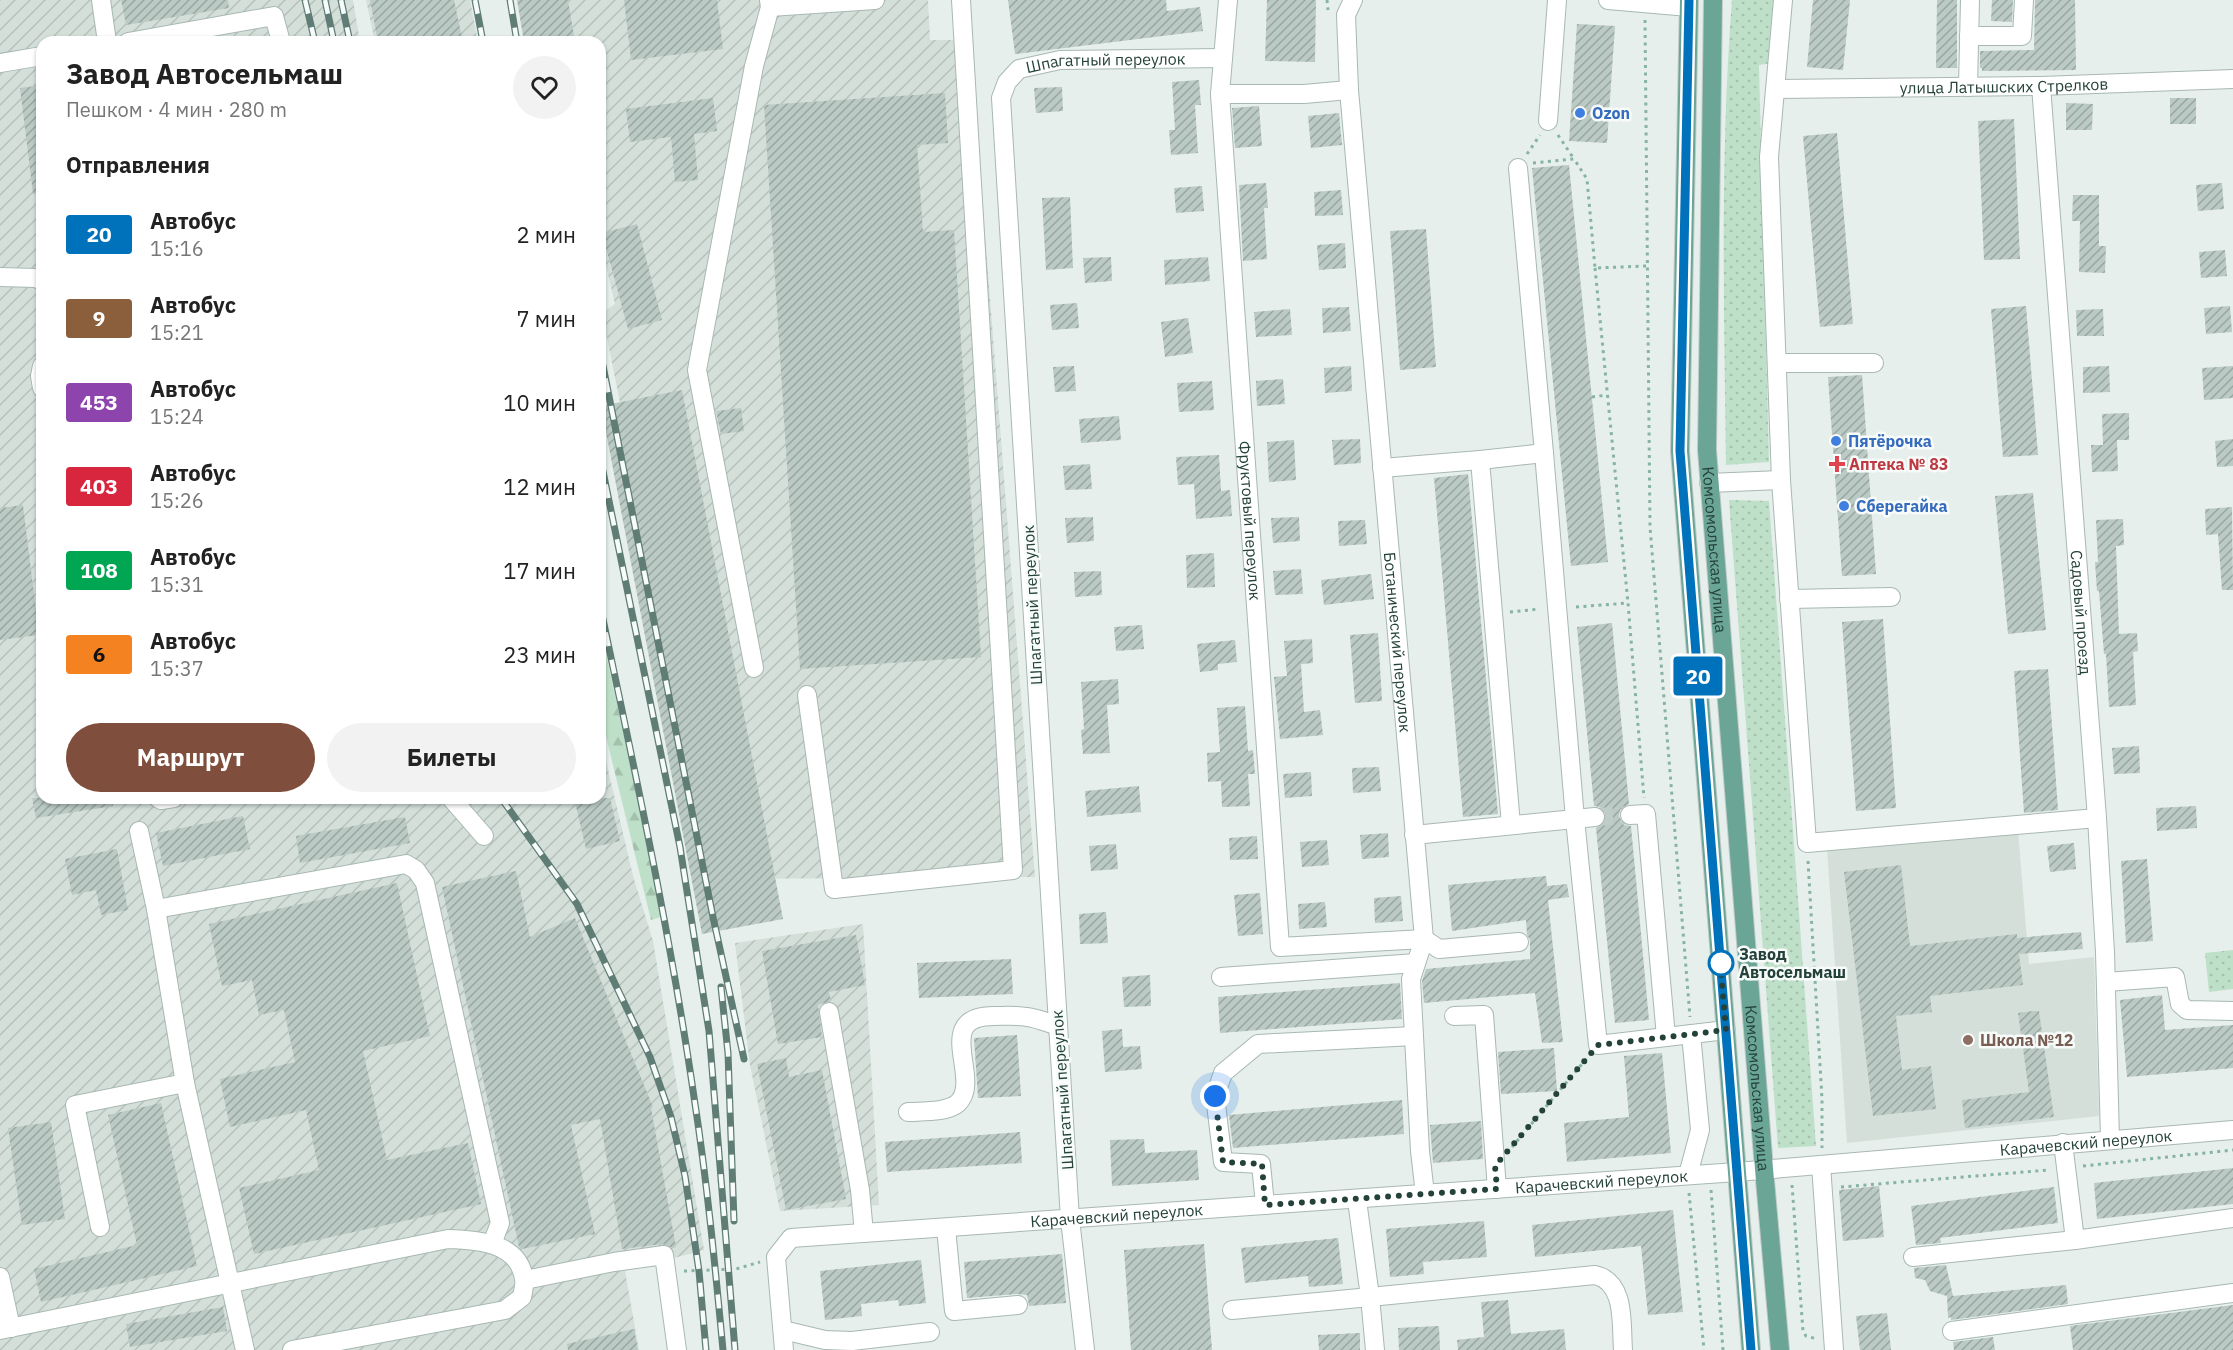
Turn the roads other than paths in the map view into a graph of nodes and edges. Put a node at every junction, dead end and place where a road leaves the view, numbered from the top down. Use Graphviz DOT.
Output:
graph roads {
  1 [pos="100,0"];
  2 [pos="875,0"];
  3 [pos="961,0"];
  4 [pos="1228,0"];
  5 [pos="1353,0"];
  6 [pos="1557,0"];
  7 [pos="1608,0"];
  8 [pos="1713,0"];
  9 [pos="1783,0"];
  10 [pos="1970,0"];
  11 [pos="2024,0"];
  12 [pos="769,3"];
  13 [pos="1689,4"];
  14 [pos="106,36"];
  15 [pos="162,36"];
  16 [pos="279,36"];
  17 [pos="1969,36"];
  18 [pos="36,57"];
  19 [pos="1222,58"];
  20 [pos="0,63"];
  21 [pos="2233,79"];
  22 [pos="2041,86"];
  23 [pos="1968,87"];
  24 [pos="1776,89"];
  25 [pos="1349,90"];
  26 [pos="1220,94"];
  27 [pos="1548,121"];
  28 [pos="1519,166"];
  29 [pos="0,277"];
  30 [pos="36,278"];
  31 [pos="1777,363"];
  32 [pos="1874,363"];
  33 [pos="1544,453"];
  34 [pos="1480,460"];
  35 [pos="1382,468"];
  36 [pos="1781,480"];
  37 [pos="1709,483"];
  38 [pos="1891,597"];
  39 [pos="1789,599"];
  40 [pos="754,668"];
  41 [pos="807,695"];
  42 [pos="456,804"];
  43 [pos="1638,815"];
  44 [pos="1595,817"];
  45 [pos="2097,818"];
  46 [pos="1575,819"];
  47 [pos="1512,825"];
  48 [pos="139,831"];
  49 [pos="1414,835"];
  50 [pos="484,836"];
  51 [pos="156,909"];
  52 [pos="1424,939"];
  53 [pos="1519,942"];
  54 [pos="1416,963"];
  55 [pos="1221,977"];
  56 [pos="2106,982"];
  57 [pos="2233,1011"];
  58 [pos="829,1012"];
  59 [pos="1454,1016"];
  60 [pos="1058,1026"];
  61 [pos="1726,1030"];
  62 [pos="1692,1034"];
  63 [pos="1414,1036"];
  64 [pos="1666,1037"];
  65 [pos="185,1083"];
  66 [pos="908,1112"];
  67 [pos="2233,1130"];
  68 [pos="2110,1139"];
  69 [pos="2063,1143"];
  70 [pos="1821,1165"];
  71 [pos="1764,1169"];
  72 [pos="1737,1172"];
  73 [pos="1688,1175"];
  74 [pos="1497,1189"];
  75 [pos="1425,1194"];
  76 [pos="1357,1200"];
  77 [pos="1265,1205"];
  78 [pos="2233,1218"];
  79 [pos="1070,1219"];
  80 [pos="100,1227"];
  81 [pos="946,1228"];
  82 [pos="864,1233"];
  83 [pos="2075,1240"];
  84 [pos="492,1244"];
  85 [pos="1913,1257"];
  86 [pos="0,1277"];
  87 [pos="525,1280"];
  88 [pos="231,1283"];
  89 [pos="2233,1293"];
  90 [pos="1370,1297"];
  91 [pos="1018,1305"];
  92 [pos="1232,1310"];
  93 [pos="5,1329"];
  94 [pos="783,1330"];
  95 [pos="1952,1330"];
  96 [pos="930,1332"];
  97 [pos="1834,1344"];
  98 [pos="245,1350"];
  99 [pos="292,1350"];
  100 [pos="677,1350"];
  101 [pos="784,1350"];
  102 [pos="1085,1350"];
  103 [pos="1375,1350"];
  104 [pos="1623,1350"];
  105 [pos="1751,1350"];
  106 [pos="1780,1350"];
  1 -- 14 [label="street"];
  2 -- 12 [label="street"];
  3 -- 41 [label="street"];
  4 -- 19 [label="street, Фруктовый переулок"];
  5 -- 25 [label="street, Ботанический переулок"];
  6 -- 27 [label="street"];
  7 -- 13 [label="street"];
  8 -- 37 [label="main road, Комсомольская улица"];
  9 -- 24 [label="street"];
  10 -- 17 [label="street"];
  11 -- 17 [label="street"];
  12 -- 40 [label="street"];
  13 -- 61 [label="main road, Комсомольская улица"];
  15 -- 16 [label="street"];
  17 -- 23 [label="street"];
  18 -- 20 [label="street"];
  19 -- 26 [label="street, Фруктовый переулок"];
  19 -- 60 [label="street, Шпагатный переулок"];
  21 -- 22 [label="street, улица Латышских Стрелков"];
  22 -- 23 [label="street, улица Латышских Стрелков"];
  22 -- 45 [label="street, Садовый проезд"];
  23 -- 24 [label="street, улица Латышских Стрелков"];
  24 -- 31 [label="street"];
  25 -- 26 [label="street"];
  25 -- 35 [label="street, Ботанический переулок"];
  26 -- 52 [label="street, Фруктовый переулок"];
  28 -- 33 [label="street"];
  29 -- 30 [label="street"];
  31 -- 32 [label="street"];
  31 -- 36 [label="street"];
  33 -- 34 [label="street"];
  33 -- 46 [label="street"];
  34 -- 35 [label="street"];
  34 -- 47 [label="street"];
  35 -- 49 [label="street, Ботанический переулок"];
  36 -- 37 [label="street"];
  36 -- 39 [label="street"];
  37 -- 71 [label="main road, Комсомольская улица"];
  38 -- 39 [label="street"];
  39 -- 45 [label="street"];
  42 -- 50 [label="street"];
  43 -- 64 [label="street"];
  44 -- 46 [label="street"];
  45 -- 56 [label="street, Садовый проезд"];
  46 -- 47 [label="street"];
  46 -- 64 [label="street"];
  47 -- 49 [label="street"];
  48 -- 51 [label="street"];
  49 -- 52 [label="street, Ботанический переулок"];
  51 -- 65 [label="street"];
  51 -- 84 [label="street"];
  52 -- 53 [label="street"];
  52 -- 54 [label="street, Ботанический переулок"];
  54 -- 55 [label="street"];
  54 -- 63 [label="street, Ботанический переулок"];
  56 -- 57 [label="street"];
  56 -- 68 [label="street, Садовый проезд"];
  58 -- 82 [label="street"];
  59 -- 74 [label="street"];
  60 -- 66 [label="street"];
  60 -- 79 [label="street, Шпагатный переулок"];
  61 -- 62 [label="street"];
  61 -- 72 [label="main road, Комсомольская улица"];
  62 -- 64 [label="street"];
  62 -- 73 [label="street"];
  63 -- 75 [label="street, Ботанический переулок"];
  63 -- 77 [label="street"];
  65 -- 80 [label="street"];
  65 -- 88 [label="street"];
  67 -- 68 [label="street, Карачевский переулок"];
  68 -- 69 [label="street, Карачевский переулок"];
  69 -- 70 [label="street, Карачевский переулок"];
  69 -- 83 [label="street"];
  70 -- 71 [label="street, Карачевский переулок"];
  70 -- 97 [label="street"];
  71 -- 72 [label="street, Карачевский переулок"];
  71 -- 106 [label="main road, Комсомольская улица"];
  72 -- 73 [label="street, Карачевский переулок"];
  72 -- 105 [label="main road, Комсомольская улица"];
  73 -- 74 [label="street, Карачевский переулок"];
  74 -- 75 [label="street, Карачевский переулок"];
  75 -- 76 [label="street, Карачевский переулок"];
  76 -- 77 [label="street, Карачевский переулок"];
  76 -- 90 [label="street"];
  77 -- 79 [label="street, Карачевский переулок"];
  78 -- 83 [label="street"];
  79 -- 81 [label="street, Карачевский переулок"];
  79 -- 102 [label="street, Шпагатный переулок"];
  81 -- 82 [label="street, Карачевский переулок"];
  81 -- 91 [label="street"];
  82 -- 94 [label="street, Карачевский переулок"];
  83 -- 85 [label="street"];
  84 -- 87 [label="street"];
  84 -- 88 [label="street"];
  86 -- 93 [label="street"];
  87 -- 99 [label="street"];
  87 -- 100 [label="street"];
  88 -- 93 [label="street"];
  88 -- 98 [label="street"];
  89 -- 95 [label="street"];
  90 -- 92 [label="street"];
  90 -- 103 [label="street"];
  90 -- 104 [label="street"];
  94 -- 96 [label="street"];
  94 -- 101 [label="street"];
}
